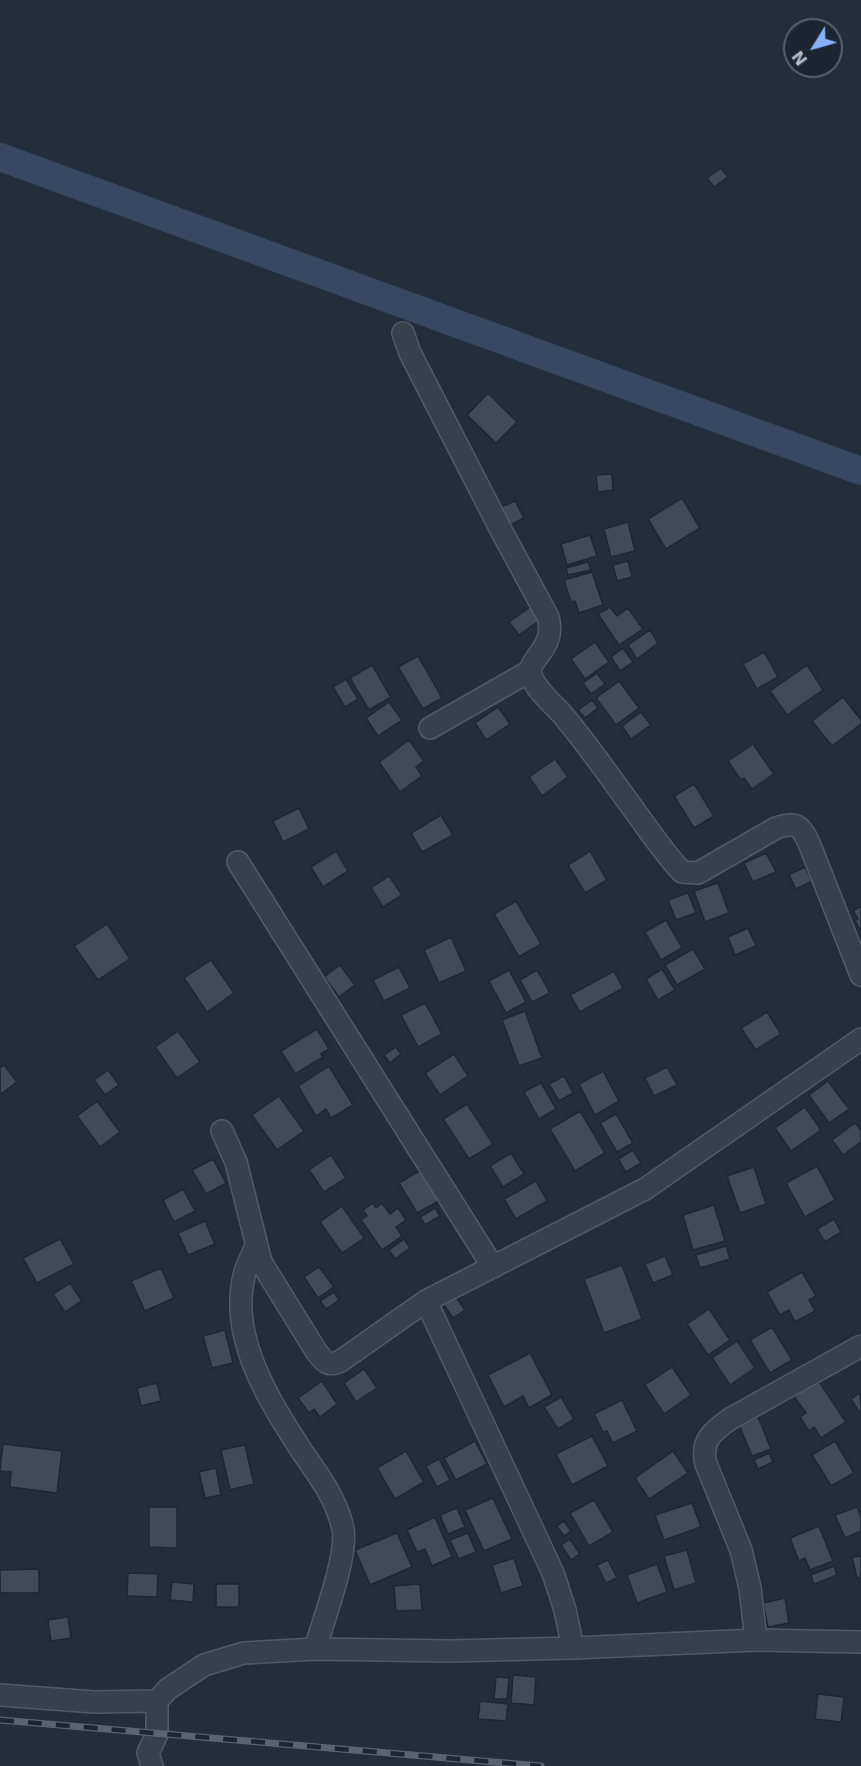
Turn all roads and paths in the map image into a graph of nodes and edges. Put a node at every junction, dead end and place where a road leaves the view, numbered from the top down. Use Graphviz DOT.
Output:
graph roads {
  1 [pos="403,333"];
  2 [pos="530,671"];
  3 [pos="430,728"];
  4 [pos="238,862"];
  5 [pos="861,975"];
  6 [pos="861,1039"];
  7 [pos="222,1131"];
  8 [pos="256,1246"];
  9 [pos="493,1267"];
  10 [pos="426,1301"];
  11 [pos="861,1346"];
  12 [pos="756,1640"];
  13 [pos="861,1642"];
  14 [pos="573,1648"];
  15 [pos="315,1649"];
  16 [pos="0,1695"];
  17 [pos="157,1701"];
  18 [pos="152,1766"];
  1 -- 2 [label="street"];
  2 -- 3 [label="street"];
  2 -- 5 [label="street"];
  4 -- 9 [label="street"];
  6 -- 9 [label="street"];
  7 -- 8 [label="street"];
  8 -- 10 [label="street"];
  8 -- 15 [label="street"];
  9 -- 10 [label="street"];
  10 -- 14 [label="street"];
  11 -- 12 [label="street"];
  12 -- 13 [label="street"];
  12 -- 14 [label="street"];
  14 -- 15 [label="street"];
  15 -- 17 [label="street"];
  16 -- 17 [label="street"];
  17 -- 18 [label="street"];
}
